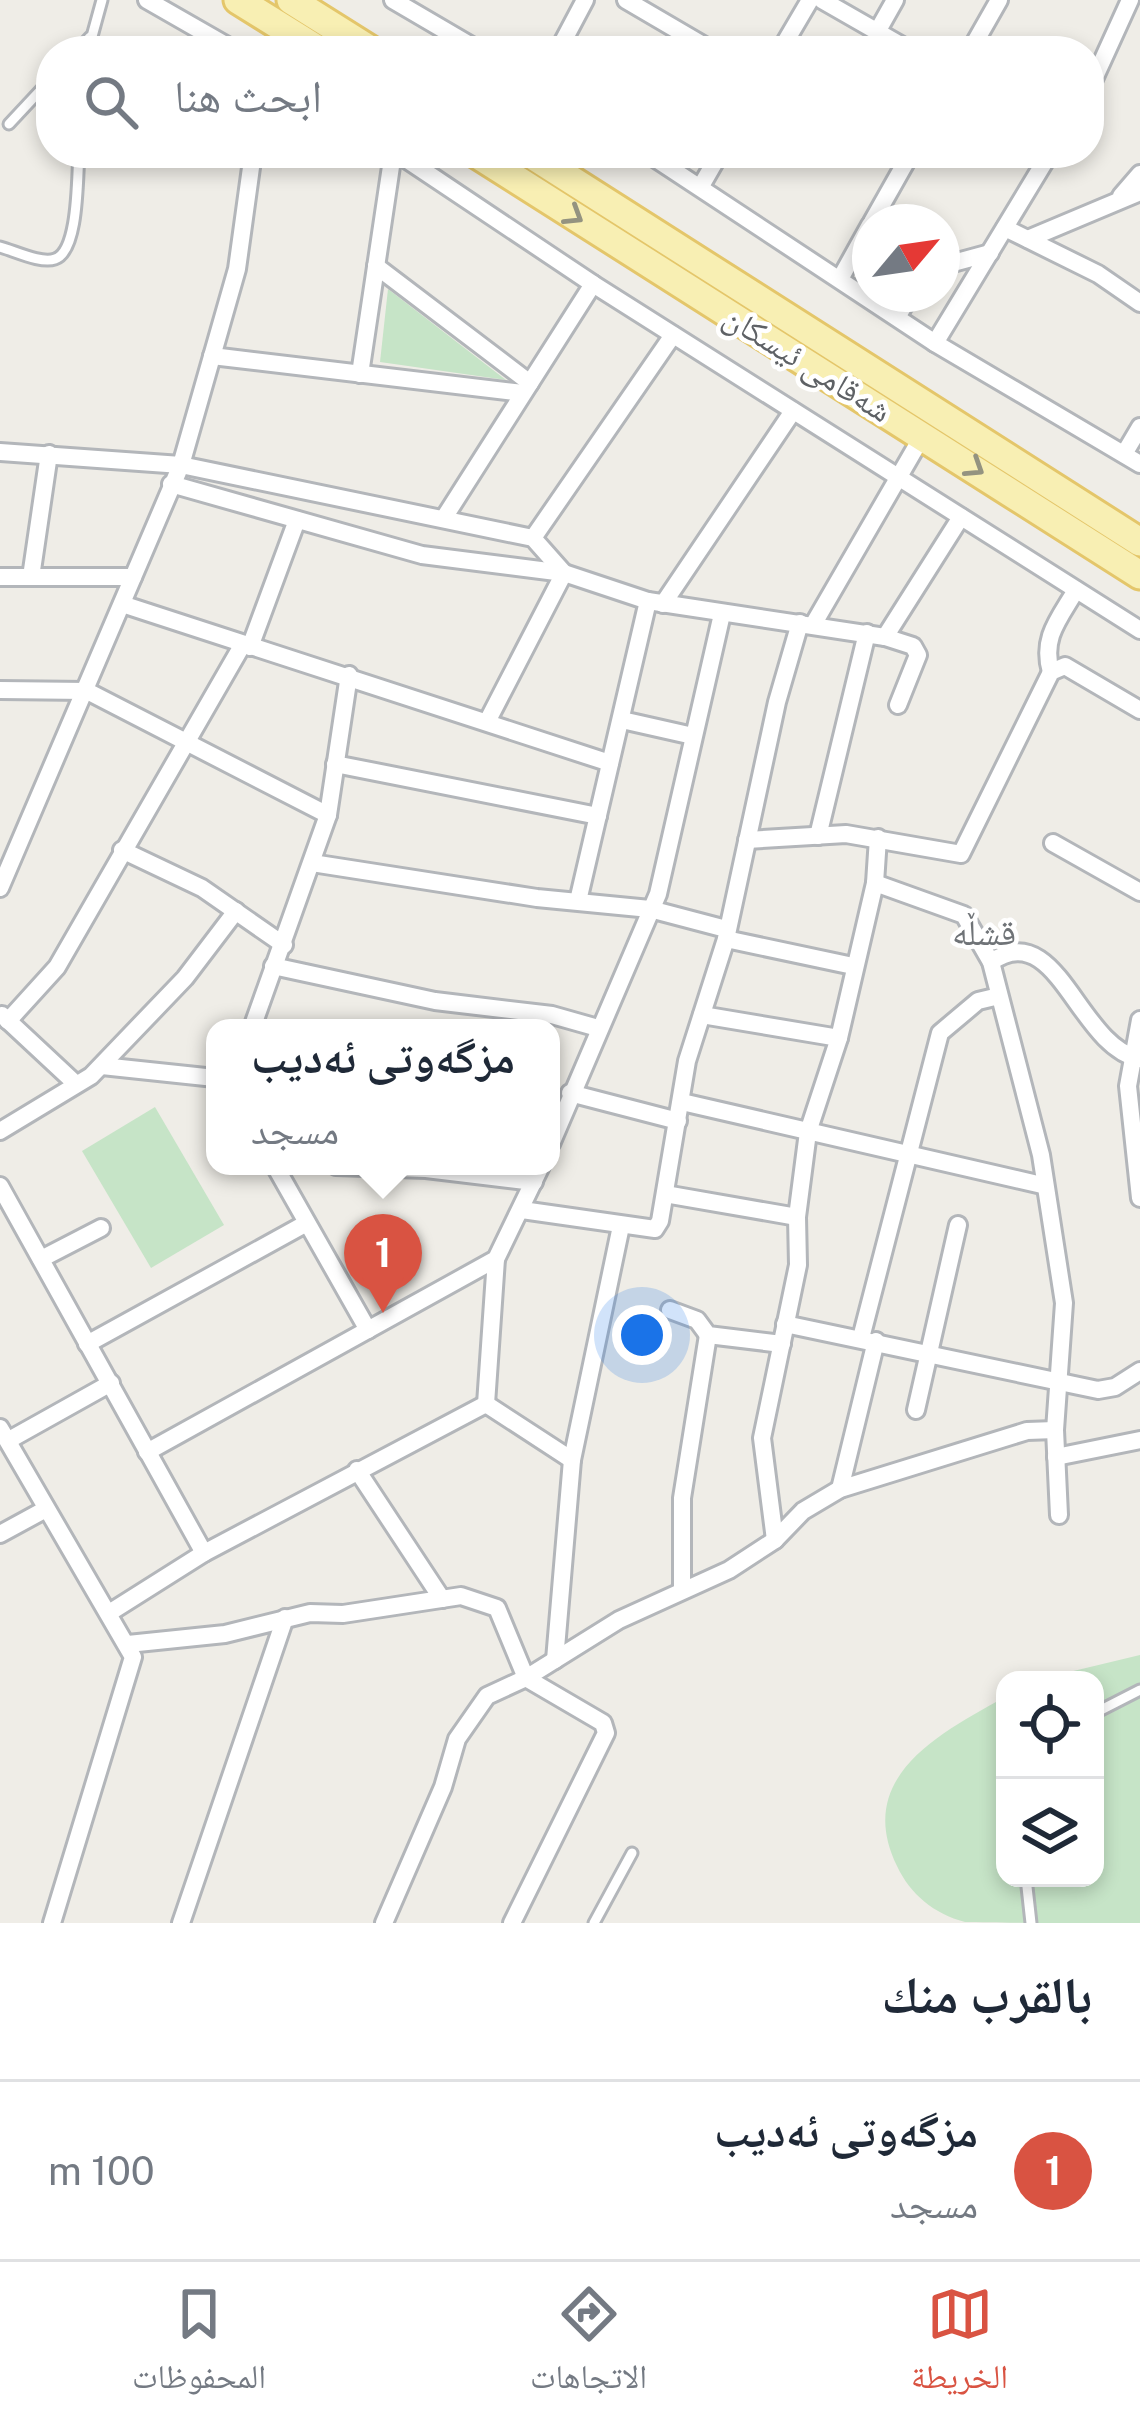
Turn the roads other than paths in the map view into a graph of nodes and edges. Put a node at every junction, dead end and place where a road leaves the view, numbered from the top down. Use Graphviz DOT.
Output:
graph roads {
  1 [pos="102,0"];
  2 [pos="147,0"];
  3 [pos="238,0"];
  4 [pos="291,0"];
  5 [pos="393,0"];
  6 [pos="585,0"];
  7 [pos="626,0"];
  8 [pos="810,0"];
  9 [pos="822,0"];
  10 [pos="895,0"];
  11 [pos="999,0"];
  12 [pos="1130,0"];
  13 [pos="877,32"];
  14 [pos="91,36"];
  15 [pos="210,36"];
  16 [pos="296,36"];
  17 [pos="348,36"];
  18 [pos="454,36"];
  19 [pos="566,36"];
  20 [pos="687,36"];
  21 [pos="789,36"];
  22 [pos="884,36"];
  23 [pos="979,36"];
  24 [pos="1104,57"];
  25 [pos="36,95"];
  26 [pos="9,124"];
  27 [pos="79,168"];
  28 [pos="251,168"];
  29 [pos="392,168"];
  30 [pos="418,168"];
  31 [pos="500,168"];
  32 [pos="553,168"];
  33 [pos="672,168"];
  34 [pos="711,168"];
  35 [pos="897,168"];
  36 [pos="1041,168"];
  37 [pos="1140,174"];
  38 [pos="701,186"];
  39 [pos="1140,192"];
  40 [pos="1116,201"];
  41 [pos="880,204"];
  42 [pos="1005,228"];
  43 [pos="1028,239"];
  44 [pos="0,248"];
  45 [pos="990,253"];
  46 [pos="852,257"];
  47 [pos="960,261"];
  48 [pos="376,266"];
  49 [pos="840,278"];
  50 [pos="593,284"];
  51 [pos="1140,303"];
  52 [pos="900,312"];
  53 [pos="897,317"];
  54 [pos="673,335"];
  55 [pos="934,344"];
  56 [pos="212,356"];
  57 [pos="360,374"];
  58 [pos="527,388"];
  59 [pos="794,411"];
  60 [pos="1140,427"];
  61 [pos="923,435"];
  62 [pos="0,452"];
  63 [pos="49,454"];
  64 [pos="1124,454"];
  65 [pos="1140,464"];
  66 [pos="181,465"];
  67 [pos="899,478"];
  68 [pos="171,484"];
  69 [pos="961,517"];
  70 [pos="444,518"];
  71 [pos="297,520"];
  72 [pos="533,538"];
  73 [pos="1140,542"];
  74 [pos="564,573"];
  75 [pos="1140,574"];
  76 [pos="0,577"];
  77 [pos="31,577"];
  78 [pos="133,577"];
  79 [pos="1076,590"];
  80 [pos="656,602"];
  81 [pos="122,604"];
  82 [pos="722,614"];
  83 [pos="806,624"];
  84 [pos="1140,630"];
  85 [pos="876,635"];
  86 [pos="247,645"];
  87 [pos="1051,672"];
  88 [pos="350,675"];
  89 [pos="0,690"];
  90 [pos="87,691"];
  91 [pos="898,705"];
  92 [pos="1140,710"];
  93 [pos="488,720"];
  94 [pos="622,720"];
  95 [pos="693,736"];
  96 [pos="188,745"];
  97 [pos="610,763"];
  98 [pos="334,764"];
  99 [pos="328,814"];
  100 [pos="598,816"];
  101 [pos="818,836"];
  102 [pos="878,838"];
  103 [pos="746,841"];
  104 [pos="1053,843"];
  105 [pos="122,850"];
  106 [pos="6,856"];
  107 [pos="312,863"];
  108 [pos="875,883"];
  109 [pos="0,888"];
  110 [pos="1140,892"];
  111 [pos="578,901"];
  112 [pos="650,909"];
  113 [pos="236,910"];
  114 [pos="726,934"];
  115 [pos="284,945"];
  116 [pos="991,962"];
  117 [pos="273,966"];
  118 [pos="853,966"];
  119 [pos="999,996"];
  120 [pos="702,1015"];
  121 [pos="4,1017"];
  122 [pos="255,1019"];
  123 [pos="1140,1020"];
  124 [pos="598,1028"];
  125 [pos="839,1038"];
  126 [pos="1136,1059"];
  127 [pos="101,1066"];
  128 [pos="206,1077"];
  129 [pos="76,1084"];
  130 [pos="570,1093"];
  131 [pos="682,1102"];
  132 [pos="560,1112"];
  133 [pos="678,1121"];
  134 [pos="0,1131"];
  135 [pos="808,1132"];
  136 [pos="907,1153"];
  137 [pos="279,1175"];
  138 [pos="538,1175"];
  139 [pos="1042,1184"];
  140 [pos="0,1186"];
  141 [pos="665,1194"];
  142 [pos="1140,1198"];
  143 [pos="522,1210"];
  144 [pos="797,1217"];
  145 [pos="304,1225"];
  146 [pos="958,1225"];
  147 [pos="621,1226"];
  148 [pos="101,1228"];
  149 [pos="496,1258"];
  150 [pos="40,1259"];
  151 [pos="670,1310"];
  152 [pos="784,1324"];
  153 [pos="368,1330"];
  154 [pos="708,1335"];
  155 [pos="868,1340"];
  156 [pos="87,1344"];
  157 [pos="782,1344"];
  158 [pos="928,1354"];
  159 [pos="1140,1371"];
  160 [pos="110,1383"];
  161 [pos="1061,1383"];
  162 [pos="486,1403"];
  163 [pos="916,1410"];
  164 [pos="1055,1430"];
  165 [pos="4,1434"];
  166 [pos="1140,1440"];
  167 [pos="147,1452"];
  168 [pos="1056,1457"];
  169 [pos="572,1460"];
  170 [pos="357,1470"];
  171 [pos="840,1489"];
  172 [pos="46,1509"];
  173 [pos="1059,1515"];
  174 [pos="0,1534"];
  175 [pos="775,1540"];
  176 [pos="204,1553"];
  177 [pos="682,1590"];
  178 [pos="442,1599"];
  179 [pos="109,1613"];
  180 [pos="285,1618"];
  181 [pos="128,1644"];
  182 [pos="555,1660"];
  183 [pos="526,1678"];
  184 [pos="1140,1690"];
  185 [pos="1104,1708"];
  186 [pos="632,1852"];
  187 [pos="1027,1887"];
  188 [pos="52,1923"];
  189 [pos="181,1923"];
  190 [pos="384,1923"];
  191 [pos="512,1923"];
  192 [pos="593,1923"];
  193 [pos="1031,1923"];
  1 -- 14 [label="lane"];
  2 -- 15 [label="street"];
  3 -- 16 [label="main road"];
  4 -- 17 [label="main road"];
  5 -- 18 [label="street"];
  6 -- 19 [label="street"];
  7 -- 20 [label="street"];
  8 -- 21 [label="street"];
  9 -- 13 [label="street"];
  10 -- 13 [label="street"];
  11 -- 23 [label="street"];
  12 -- 24 [label="street"];
  13 -- 22 [label="street"];
  25 -- 26 [label="lane"];
  27 -- 44 [label="lane"];
  28 -- 56 [label="street"];
  29 -- 48 [label="street"];
  30 -- 50 [label="street"];
  31 -- 61 [label="main road, شەقامی ئیسکان, one-way"];
  32 -- 73 [label="main road, شەقامی ئیسکان"];
  33 -- 38 [label="street"];
  34 -- 38 [label="street"];
  35 -- 41 [label="street"];
  36 -- 42 [label="street"];
  37 -- 40 [label="street"];
  38 -- 49 [label="street"];
  39 -- 40 [label="street"];
  40 -- 43 [label="street"];
  42 -- 43 [label="street"];
  42 -- 45 [label="street"];
  43 -- 51 [label="street"];
  45 -- 47 [label="street"];
  45 -- 55 [label="street"];
  46 -- 49 [label="street"];
  48 -- 57 [label="street"];
  48 -- 58 [label="street"];
  49 -- 53 [label="street"];
  50 -- 54 [label="street"];
  50 -- 58 [label="street"];
  52 -- 53 [label="street"];
  53 -- 55 [label="street"];
  54 -- 59 [label="street"];
  54 -- 72 [label="street"];
  55 -- 64 [label="street"];
  56 -- 57 [label="street"];
  56 -- 66 [label="street"];
  57 -- 58 [label="street"];
  58 -- 70 [label="street"];
  59 -- 67 [label="street"];
  59 -- 80 [label="street"];
  60 -- 64 [label="street"];
  61 -- 67 [label="street"];
  61 -- 75 [label="main road, شەقامی ئیسکان, one-way"];
  62 -- 63 [label="street"];
  63 -- 66 [label="street"];
  63 -- 77 [label="street"];
  64 -- 65 [label="street"];
  66 -- 68 [label="street"];
  66 -- 70 [label="street"];
  67 -- 69 [label="street"];
  67 -- 83 [label="street"];
  68 -- 71 [label="street"];
  68 -- 78 [label="street"];
  69 -- 79 [label="street"];
  69 -- 85 [label="street"];
  70 -- 72 [label="street"];
  71 -- 74 [label="street"];
  71 -- 86 [label="street"];
  72 -- 74 [label="street"];
  74 -- 80 [label="street"];
  74 -- 93 [label="street"];
  76 -- 77 [label="street"];
  77 -- 78 [label="street"];
  78 -- 81 [label="street"];
  79 -- 84 [label="street"];
  79 -- 87 [label="street"];
  80 -- 82 [label="street"];
  80 -- 94 [label="street"];
  81 -- 86 [label="street"];
  81 -- 90 [label="street"];
  82 -- 83 [label="street"];
  82 -- 95 [label="street"];
  83 -- 85 [label="street"];
  83 -- 103 [label="street"];
  85 -- 91 [label="street"];
  85 -- 101 [label="street"];
  86 -- 88 [label="street"];
  86 -- 96 [label="street"];
  87 -- 92 [label="street"];
  87 -- 102 [label="street"];
  88 -- 93 [label="street"];
  88 -- 98 [label="street"];
  89 -- 90 [label="street"];
  90 -- 96 [label="street"];
  90 -- 106 [label="street"];
  93 -- 97 [label="street"];
  94 -- 95 [label="street"];
  94 -- 97 [label="street"];
  95 -- 112 [label="street"];
  96 -- 99 [label="street"];
  96 -- 105 [label="street"];
  97 -- 100 [label="street"];
  98 -- 99 [label="street"];
  98 -- 100 [label="street"];
  99 -- 107 [label="street"];
  100 -- 111 [label="street"];
  101 -- 102 [label="street"];
  101 -- 103 [label="street"];
  102 -- 108 [label="street"];
  103 -- 114 [label="street"];
  104 -- 110 [label="street"];
  105 -- 113 [label="street"];
  105 -- 121 [label="street"];
  106 -- 109 [label="street"];
  107 -- 111 [label="street"];
  107 -- 115 [label="street"];
  108 -- 116 [label="street"];
  108 -- 118 [label="street"];
  111 -- 112 [label="street"];
  112 -- 114 [label="street"];
  112 -- 124 [label="street"];
  113 -- 115 [label="street"];
  113 -- 127 [label="street"];
  114 -- 118 [label="street"];
  114 -- 120 [label="street"];
  115 -- 117 [label="street"];
  116 -- 119 [label="street"];
  116 -- 126 [label="street"];
  117 -- 122 [label="street"];
  117 -- 124 [label="street"];
  118 -- 125 [label="street"];
  119 -- 136 [label="street"];
  119 -- 139 [label="street"];
  120 -- 125 [label="street"];
  120 -- 131 [label="street"];
  121 -- 129 [label="street"];
  123 -- 126 [label="street"];
  124 -- 130 [label="street"];
  125 -- 135 [label="street"];
  126 -- 142 [label="street"];
  127 -- 128 [label="street"];
  127 -- 129 [label="street"];
  129 -- 134 [label="street"];
  130 -- 132 [label="street"];
  130 -- 133 [label="street"];
  131 -- 133 [label="street"];
  131 -- 135 [label="street"];
  133 -- 141 [label="street"];
  135 -- 136 [label="street"];
  135 -- 144 [label="street"];
  136 -- 139 [label="street"];
  136 -- 155 [label="street"];
  137 -- 145 [label="street"];
  138 -- 143 [label="street"];
  139 -- 161 [label="street"];
  140 -- 150 [label="street"];
  141 -- 144 [label="street"];
  141 -- 147 [label="street"];
  143 -- 147 [label="street"];
  143 -- 149 [label="street"];
  144 -- 152 [label="street"];
  145 -- 153 [label="street"];
  145 -- 156 [label="street"];
  146 -- 158 [label="street"];
  147 -- 169 [label="street"];
  148 -- 150 [label="street"];
  149 -- 153 [label="street"];
  149 -- 162 [label="street"];
  150 -- 156 [label="street"];
  151 -- 154 [label="street"];
  152 -- 155 [label="street"];
  152 -- 157 [label="street"];
  153 -- 167 [label="street"];
  154 -- 157 [label="street"];
  154 -- 177 [label="street"];
  155 -- 158 [label="street"];
  155 -- 171 [label="street"];
  156 -- 160 [label="street"];
  157 -- 175 [label="street"];
  158 -- 161 [label="street"];
  158 -- 163 [label="street"];
  159 -- 161 [label="street"];
  160 -- 165 [label="street"];
  160 -- 167 [label="street"];
  161 -- 164 [label="street"];
  162 -- 169 [label="street"];
  162 -- 170 [label="street"];
  164 -- 168 [label="street"];
  164 -- 171 [label="street"];
  165 -- 172 [label="street"];
  166 -- 168 [label="street"];
  167 -- 176 [label="street"];
  168 -- 173 [label="street"];
  169 -- 182 [label="street"];
  170 -- 176 [label="street"];
  170 -- 178 [label="street"];
  171 -- 175 [label="street"];
  172 -- 174 [label="street"];
  172 -- 179 [label="street"];
  175 -- 177 [label="street"];
  176 -- 179 [label="street"];
  177 -- 182 [label="street"];
  178 -- 180 [label="street"];
  178 -- 183 [label="street"];
  179 -- 181 [label="street"];
  180 -- 181 [label="street"];
  180 -- 189 [label="street"];
  181 -- 188 [label="street"];
  182 -- 183 [label="street"];
  183 -- 190 [label="street"];
  183 -- 191 [label="street"];
  184 -- 185 [label="lane"];
  186 -- 192 [label="lane"];
  187 -- 193 [label="lane"];
}
